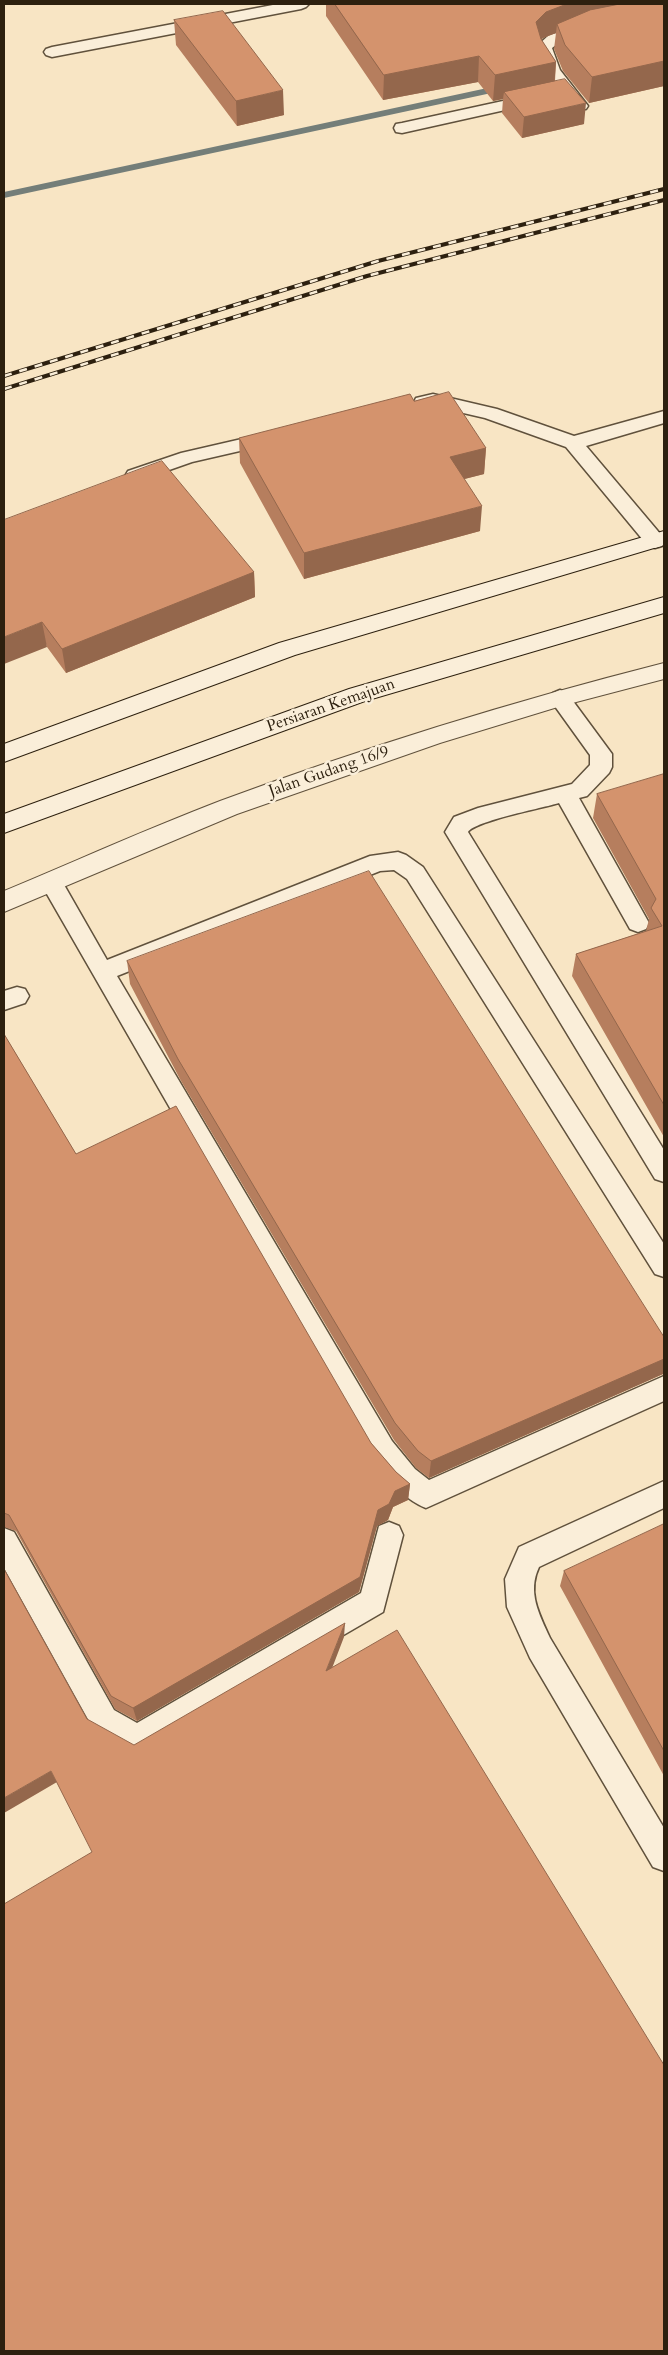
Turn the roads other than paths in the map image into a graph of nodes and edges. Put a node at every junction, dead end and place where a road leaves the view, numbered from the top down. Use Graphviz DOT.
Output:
graph roads {
  1 [pos="301,4"];
  2 [pos="606,25"];
  3 [pos="52,52"];
  4 [pos="567,89"];
  5 [pos="583,109"];
  6 [pos="402,128"];
  7 [pos="405,407"];
  8 [pos="664,417"];
  9 [pos="292,433"];
  10 [pos="573,443"];
  11 [pos="114,484"];
  12 [pos="660,539"];
  13 [pos="664,605"];
  14 [pos="664,672"];
  15 [pos="560,698"];
  16 [pos="4,753"];
  17 [pos="565,794"];
  18 [pos="4,824"];
  19 [pos="51,882"];
  20 [pos="4,902"];
  21 [pos="638,923"];
  22 [pos="102,972"];
  23 [pos="664,1172"];
  24 [pos="664,1266"];
  25 [pos="664,1388"];
  26 [pos="664,1494"];
  27 [pos="389,1535"];
  28 [pos="4,1541"];
  29 [pos="664,1856"];
  1 -- 3 [label="lane"];
  2 -- 4 [label="lane"];
  4 -- 5 [label="lane"];
  4 -- 6 [label="lane"];
  7 -- 10 [label="lane"];
  8 -- 10 [label="lane"];
  9 -- 11 [label="lane"];
  10 -- 12 [label="lane"];
  12 -- 16 [label="main road"];
  13 -- 18 [label="main road, Persiaran Kemajuan"];
  14 -- 15 [label="main road, Jalan Gudang 16/9"];
  15 -- 17 [label="lane"];
  15 -- 19 [label="main road, Jalan Gudang 16/9"];
  17 -- 21 [label="lane"];
  17 -- 23 [label="lane"];
  19 -- 20 [label="main road, Jalan Gudang 16/9"];
  19 -- 22 [label="lane"];
  22 -- 24 [label="lane"];
  22 -- 25 [label="lane"];
  26 -- 29 [label="lane"];
  27 -- 28 [label="lane"];
}
